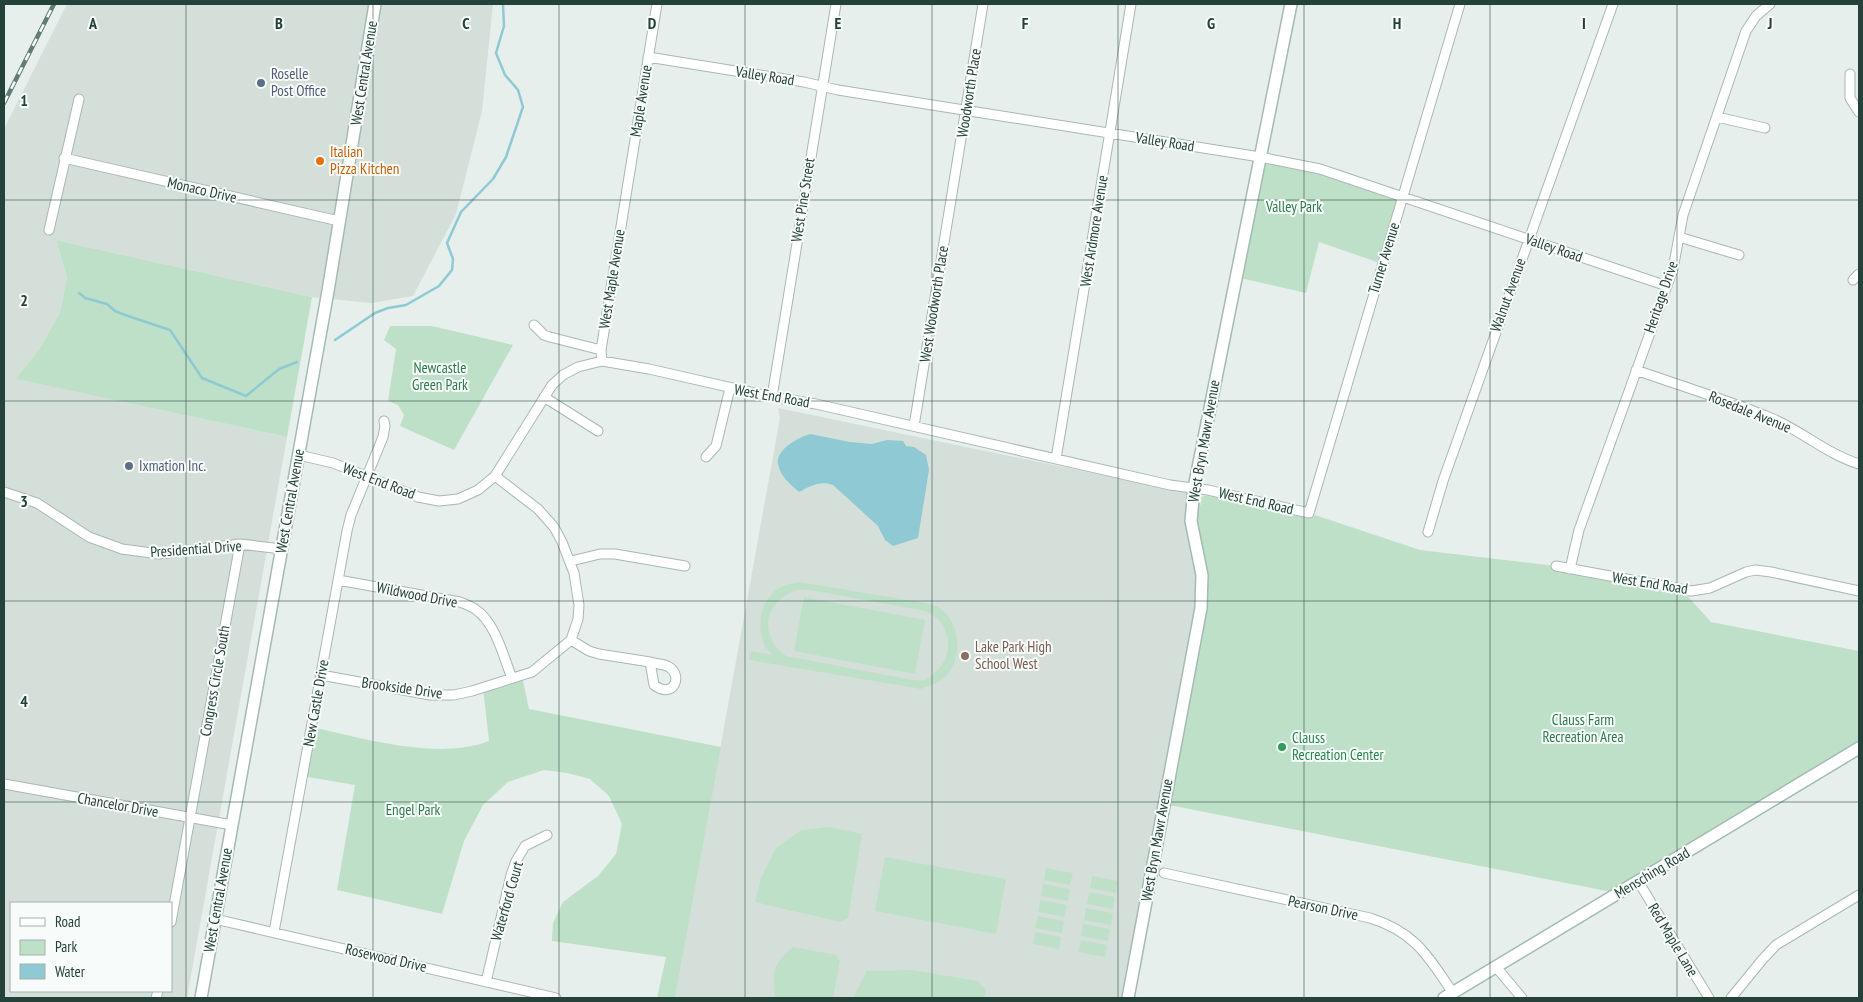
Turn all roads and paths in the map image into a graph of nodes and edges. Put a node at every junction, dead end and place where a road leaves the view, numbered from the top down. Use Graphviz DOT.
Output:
graph roads {
  1 [pos="375,4"];
  2 [pos="657,4"];
  3 [pos="836,4"];
  4 [pos="983,4"];
  5 [pos="1131,4"];
  6 [pos="1291,4"];
  7 [pos="1460,4"];
  8 [pos="1613,4"];
  9 [pos="1770,4"];
  10 [pos="648,57"];
  11 [pos="1850,74"];
  12 [pos="822,86"];
  13 [pos="79,98"];
  14 [pos="966,110"];
  15 [pos="1859,112"];
  16 [pos="1717,118"];
  17 [pos="1765,128"];
  18 [pos="1110,133"];
  19 [pos="1260,157"];
  20 [pos="64,158"];
  21 [pos="954,182"];
  22 [pos="1403,197"];
  23 [pos="625,198"];
  24 [pos="339,221"];
  25 [pos="49,230"];
  26 [pos="1679,237"];
  27 [pos="1528,239"];
  28 [pos="1739,254"];
  29 [pos="1667,286"];
  30 [pos="534,325"];
  31 [pos="601,350"];
  32 [pos="602,361"];
  33 [pos="1636,370"];
  34 [pos="730,388"];
  35 [pos="544,397"];
  36 [pos="772,397"];
  37 [pos="384,421"];
  38 [pos="914,426"];
  39 [pos="598,431"];
  40 [pos="299,455"];
  41 [pos="706,457"];
  42 [pos="1056,458"];
  43 [pos="1859,464"];
  44 [pos="367,476"];
  45 [pos="495,476"];
  46 [pos="1194,488"];
  47 [pos="4,492"];
  48 [pos="1309,513"];
  49 [pos="1428,532"];
  50 [pos="240,544"];
  51 [pos="282,549"];
  52 [pos="571,561"];
  53 [pos="685,566"];
  54 [pos="1556,566"];
  55 [pos="1570,568"];
  56 [pos="338,580"];
  57 [pos="1859,592"];
  58 [pos="571,640"];
  59 [pos="650,662"];
  60 [pos="321,675"];
  61 [pos="512,678"];
  62 [pos="1859,750"];
  63 [pos="4,784"];
  64 [pos="190,818"];
  65 [pos="232,825"];
  66 [pos="547,835"];
  67 [pos="1164,873"];
  68 [pos="1638,881"];
  69 [pos="1859,895"];
  70 [pos="172,917"];
  71 [pos="215,919"];
  72 [pos="274,932"];
  73 [pos="1496,967"];
  74 [pos="486,982"];
  75 [pos="1449,996"];
  76 [pos="201,998"];
  77 [pos="556,998"];
  78 [pos="1128,998"];
  79 [pos="1522,998"];
  80 [pos="1710,998"];
  81 [pos="1731,998"];
  1 -- 24 [label="street, West Central Avenue"];
  2 -- 10 [label="street, Maple Avenue"];
  3 -- 12 [label="street, West Pine Street"];
  4 -- 14 [label="street, Woodworth Place"];
  5 -- 18 [label="street, West Ardmore Avenue"];
  6 -- 19 [label="street, West Bryn Mawr Avenue"];
  7 -- 22 [label="street, Turner Avenue"];
  8 -- 27 [label="street, Walnut Avenue"];
  9 -- 16 [label="street, Heritage Drive"];
  10 -- 12 [label="street, Valley Road"];
  10 -- 23 [label="street, Maple Avenue"];
  11 -- 15 [label="street"];
  12 -- 14 [label="street, Valley Road"];
  12 -- 36 [label="street, West Pine Street"];
  13 -- 20 [label="street"];
  14 -- 18 [label="street, Valley Road"];
  14 -- 21 [label="street, Woodworth Place"];
  16 -- 17 [label="street"];
  16 -- 26 [label="street, Heritage Drive"];
  18 -- 19 [label="street, Valley Road"];
  18 -- 42 [label="street, West Ardmore Avenue"];
  19 -- 22 [label="street, Valley Road"];
  19 -- 46 [label="street, West Bryn Mawr Avenue"];
  20 -- 24 [label="street, Monaco Drive"];
  20 -- 25 [label="street"];
  21 -- 38 [label="street, West Woodworth Place"];
  22 -- 27 [label="street, Valley Road"];
  22 -- 48 [label="street, Turner Avenue"];
  23 -- 31 [label="street, West Maple Avenue"];
  24 -- 40 [label="street, West Central Avenue"];
  26 -- 28 [label="street"];
  26 -- 29 [label="street, Heritage Drive"];
  27 -- 29 [label="street, Valley Road"];
  27 -- 49 [label="street, Walnut Avenue"];
  29 -- 33 [label="street, Heritage Drive"];
  30 -- 31 [label="street"];
  31 -- 32 [label="street, West Maple Avenue"];
  32 -- 34 [label="street, West End Road"];
  32 -- 35 [label="street, West End Road"];
  33 -- 43 [label="street, Rosedale Avenue"];
  33 -- 55 [label="street, Heritage Drive"];
  34 -- 36 [label="street, West End Road"];
  34 -- 41 [label="street"];
  35 -- 39 [label="street"];
  35 -- 45 [label="street, West End Road"];
  36 -- 38 [label="street, West End Road"];
  37 -- 44 [label="street, New Castle Drive"];
  38 -- 42 [label="street, West End Road"];
  40 -- 44 [label="street, West End Road"];
  40 -- 51 [label="street, West Central Avenue"];
  42 -- 46 [label="street, West End Road"];
  44 -- 45 [label="street, West End Road"];
  44 -- 56 [label="street, New Castle Drive"];
  45 -- 52 [label="street"];
  46 -- 48 [label="street, West End Road"];
  46 -- 78 [label="street, West Bryn Mawr Avenue"];
  47 -- 50 [label="street, Presidential Drive"];
  50 -- 51 [label="street, Presidential Drive"];
  50 -- 64 [label="street, Congress Circle South"];
  51 -- 65 [label="street, West Central Avenue"];
  52 -- 53 [label="street"];
  52 -- 58 [label="street"];
  54 -- 55 [label="street, West End Road"];
  55 -- 57 [label="street, West End Road"];
  56 -- 60 [label="street, New Castle Drive"];
  56 -- 61 [label="street, Wildwood Drive"];
  58 -- 59 [label="street"];
  58 -- 61 [label="street, Brookside Drive"];
  60 -- 61 [label="street, Brookside Drive"];
  60 -- 72 [label="street, New Castle Drive"];
  62 -- 68 [label="street, Mensching Road"];
  63 -- 64 [label="street, Chancelor Drive"];
  64 -- 65 [label="street, Chancelor Drive"];
  64 -- 70 [label="street, Congress Circle South"];
  65 -- 71 [label="street, West Central Avenue"];
  66 -- 74 [label="street, Waterford Court"];
  67 -- 75 [label="street, Pearson Drive"];
  68 -- 73 [label="street, Mensching Road"];
  68 -- 80 [label="street, Red Maple Lane"];
  69 -- 81 [label="street"];
  71 -- 72 [label="street, Rosewood Drive"];
  71 -- 76 [label="street, West Central Avenue"];
  72 -- 74 [label="street, Rosewood Drive"];
  73 -- 75 [label="street, Mensching Road"];
  73 -- 79 [label="street"];
  74 -- 77 [label="street, Rosewood Drive"];
}
